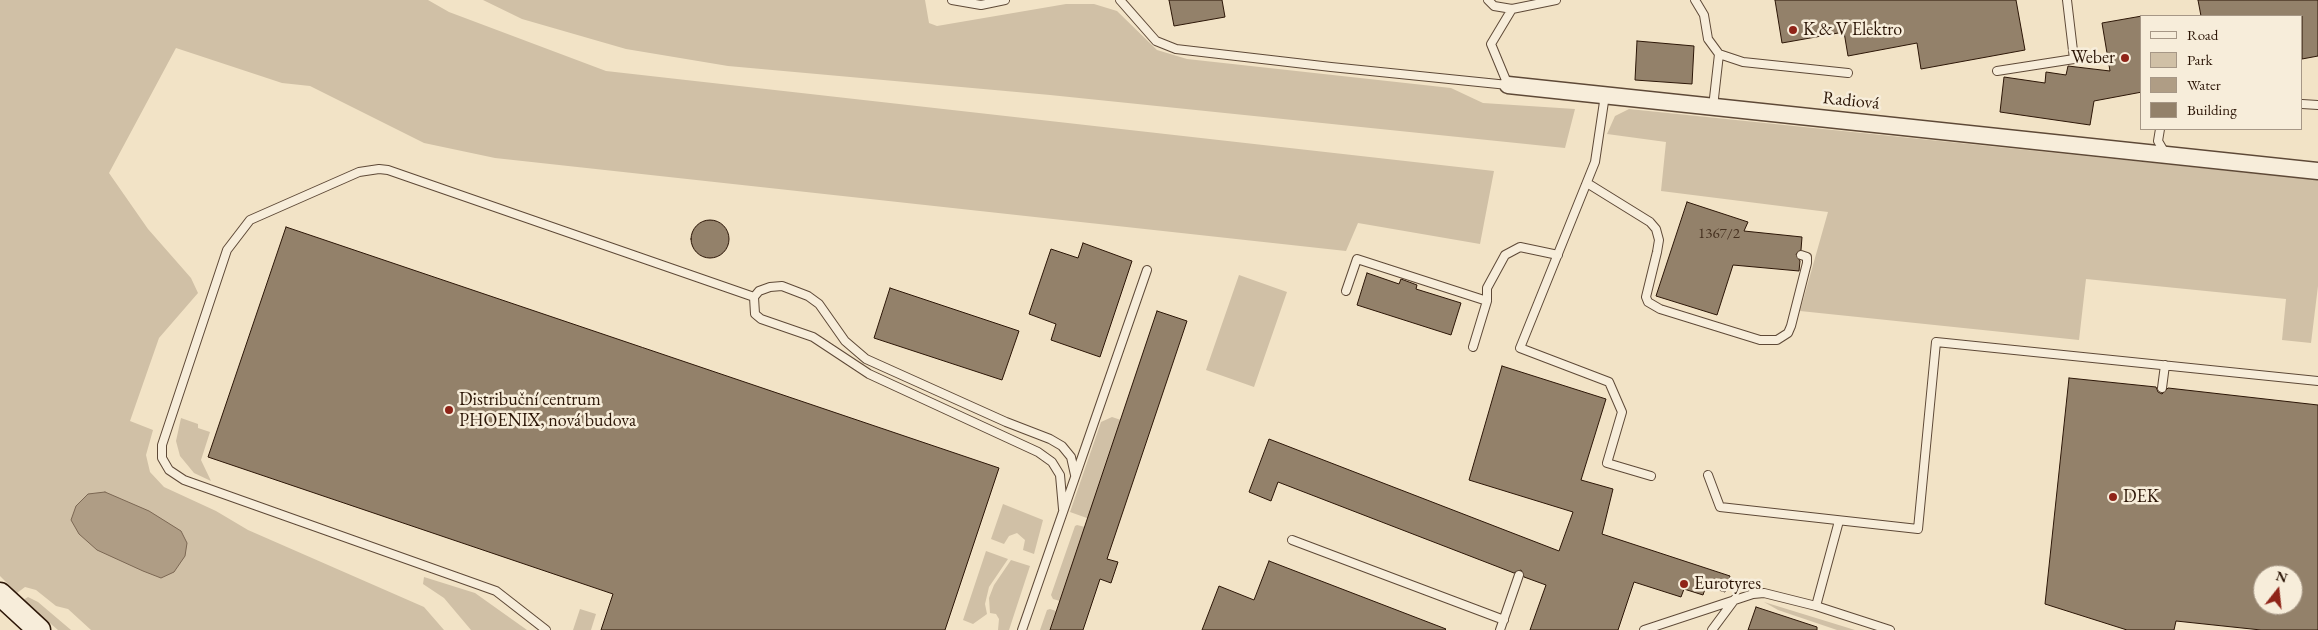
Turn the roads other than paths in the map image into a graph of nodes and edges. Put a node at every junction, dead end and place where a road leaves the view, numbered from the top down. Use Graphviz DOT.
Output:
graph roads {
  1 [pos="952,0"];
  2 [pos="1005,0"];
  3 [pos="1120,0"];
  4 [pos="1488,0"];
  5 [pos="1556,0"];
  6 [pos="1694,0"];
  7 [pos="2067,0"];
  8 [pos="1512,9"];
  9 [pos="1719,54"];
  10 [pos="1998,71"];
  11 [pos="1848,73"];
  12 [pos="1508,85"];
  13 [pos="1605,95"];
  14 [pos="2303,104"];
  15 [pos="2318,106"];
  16 [pos="1713,107"];
  17 [pos="2160,130"];
  18 [pos="2166,155"];
  19 [pos="2318,171"];
  20 [pos="1586,183"];
  21 [pos="1558,254"];
  22 [pos="1800,255"];
  23 [pos="1147,270"];
  24 [pos="1346,291"];
  25 [pos="754,298"];
  26 [pos="1488,301"];
  27 [pos="1473,346"];
  28 [pos="2165,365"];
  29 [pos="2318,381"];
  30 [pos="2162,388"];
  31 [pos="1075,475"];
  32 [pos="1651,476"];
  33 [pos="1708,476"];
  34 [pos="1063,509"];
  35 [pos="1839,521"];
  36 [pos="1292,540"];
  37 [pos="1519,574"];
  38 [pos="0,594"];
  39 [pos="1735,599"];
  40 [pos="1816,606"];
  41 [pos="1504,620"];
  42 [pos="39,630"];
  43 [pos="546,630"];
  44 [pos="1022,630"];
  45 [pos="1500,630"];
  46 [pos="1644,630"];
  47 [pos="1712,630"];
  48 [pos="1890,630"];
  1 -- 2 [label="lane"];
  3 -- 12 [label="lane"];
  4 -- 8 [label="lane"];
  5 -- 8 [label="lane"];
  6 -- 9 [label="lane"];
  7 -- 10 [label="lane"];
  8 -- 12 [label="lane"];
  9 -- 11 [label="lane"];
  9 -- 16 [label="lane"];
  12 -- 13 [label="street, Radiová"];
  13 -- 16 [label="street, Radiová"];
  13 -- 20 [label="lane"];
  14 -- 15 [label="lane"];
  16 -- 18 [label="street, Radiová"];
  17 -- 18 [label="lane"];
  18 -- 19 [label="street, Radiová"];
  20 -- 21 [label="lane"];
  20 -- 22 [label="lane"];
  21 -- 26 [label="lane"];
  21 -- 32 [label="lane"];
  23 -- 31 [label="lane"];
  24 -- 26 [label="lane"];
  25 -- 31 [label="lane"];
  25 -- 34 [label="lane"];
  25 -- 43 [label="lane"];
  26 -- 27 [label="lane"];
  28 -- 29 [label="lane"];
  28 -- 30 [label="lane"];
  28 -- 35 [label="lane"];
  31 -- 34 [label="lane"];
  33 -- 35 [label="lane"];
  34 -- 44 [label="lane"];
  35 -- 40 [label="lane"];
  36 -- 41 [label="lane"];
  37 -- 41 [label="lane"];
  38 -- 42 [label="main road"];
  39 -- 40 [label="lane"];
  39 -- 46 [label="lane"];
  39 -- 47 [label="lane"];
  40 -- 48 [label="lane"];
  41 -- 45 [label="lane"];
}
